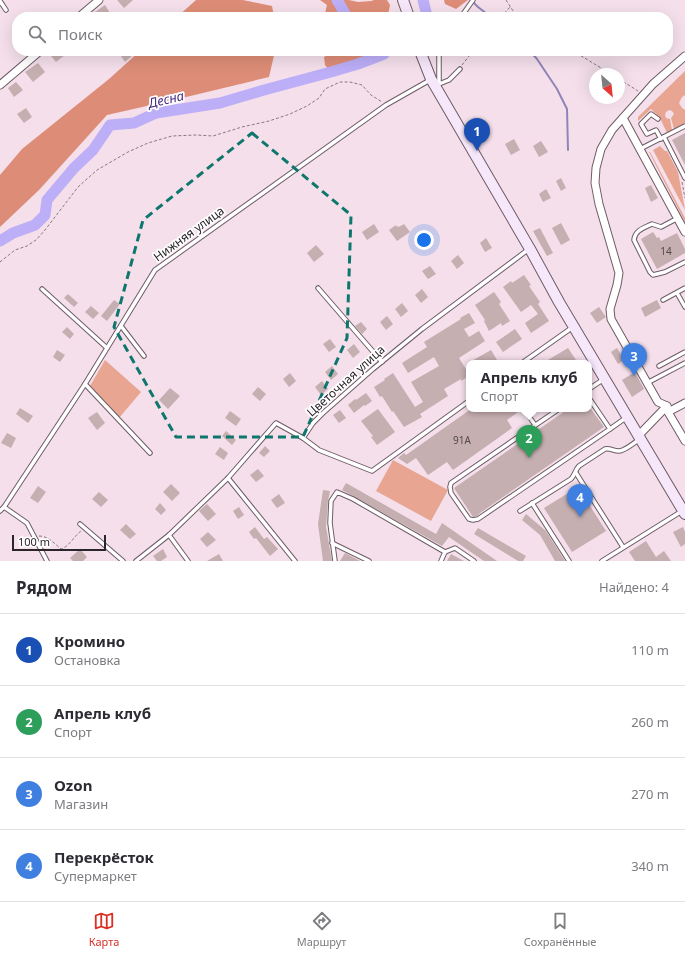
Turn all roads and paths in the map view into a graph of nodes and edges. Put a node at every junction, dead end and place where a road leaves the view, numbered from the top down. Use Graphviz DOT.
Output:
graph roads {
  1 [pos="99,0"];
  2 [pos="403,0"];
  3 [pos="473,0"];
  4 [pos="506,0"];
  5 [pos="0,1"];
  6 [pos="510,7"];
  7 [pos="6,10"];
  8 [pos="85,12"];
  9 [pos="407,12"];
  10 [pos="464,12"];
  11 [pos="506,12"];
  12 [pos="514,12"];
  13 [pos="34,56"];
  14 [pos="422,56"];
  15 [pos="438,56"];
  16 [pos="469,56"];
  17 [pos="581,56"];
  18 [pos="685,56"];
  19 [pos="601,68"];
  20 [pos="460,69"];
  21 [pos="625,83"];
  22 [pos="435,84"];
  23 [pos="0,85"];
  24 [pos="644,94"];
  25 [pos="386,105"];
  26 [pos="623,118"];
  27 [pos="658,119"];
  28 [pos="685,126"];
  29 [pos="662,138"];
  30 [pos="640,149"];
  31 [pos="685,178"];
  32 [pos="682,183"];
  33 [pos="685,198"];
  34 [pos="678,218"];
  35 [pos="685,232"];
  36 [pos="530,249"];
  37 [pos="0,262"];
  38 [pos="685,262"];
  39 [pos="318,288"];
  40 [pos="685,288"];
  41 [pos="42,289"];
  42 [pos="676,293"];
  43 [pos="663,300"];
  44 [pos="685,307"];
  45 [pos="121,326"];
  46 [pos="574,326"];
  47 [pos="107,348"];
  48 [pos="685,352"];
  49 [pos="144,356"];
  50 [pos="526,360"];
  51 [pos="382,362"];
  52 [pos="685,363"];
  53 [pos="659,366"];
  54 [pos="605,378"];
  55 [pos="647,383"];
  56 [pos="85,384"];
  57 [pos="592,387"];
  58 [pos="592,402"];
  59 [pos="466,403"];
  60 [pos="685,403"];
  61 [pos="667,409"];
  62 [pos="526,412"];
  63 [pos="554,412"];
  64 [pos="628,417"];
  65 [pos="535,425"];
  66 [pos="610,429"];
  67 [pos="640,437"];
  68 [pos="303,438"];
  69 [pos="685,441"];
  70 [pos="150,453"];
  71 [pos="576,473"];
  72 [pos="228,478"];
  73 [pos="532,503"];
  74 [pos="4,507"];
  75 [pos="0,511"];
  76 [pos="520,511"];
  77 [pos="684,512"];
  78 [pos="80,524"];
  79 [pos="88,531"];
  80 [pos="169,535"];
  81 [pos="34,537"];
  82 [pos="332,543"];
  83 [pos="623,547"];
  84 [pos="445,552"];
  85 [pos="469,560"];
  86 [pos="47,561"];
  87 [pos="123,561"];
  88 [pos="136,561"];
  89 [pos="188,561"];
  90 [pos="295,561"];
  91 [pos="335,561"];
  92 [pos="369,561"];
  93 [pos="441,561"];
  94 [pos="474,561"];
  95 [pos="569,561"];
  96 [pos="602,561"];
  1 -- 8 [label="street"];
  2 -- 9 [label="street"];
  3 -- 10 [label="lane"];
  4 -- 6 [label="path"];
  5 -- 7 [label="lane"];
  6 -- 11 [label="path"];
  6 -- 12 [label="path"];
  13 -- 23 [label="street"];
  14 -- 22 [label="street"];
  15 -- 22 [label="lane"];
  16 -- 20 [label="path"];
  17 -- 19 [label="path"];
  18 -- 24 [label="street"];
  20 -- 22 [label="lane, Нижняя улица"];
  21 -- 24 [label="path"];
  22 -- 25 [label="lane, Нижняя улица"];
  22 -- 36 [label="street"];
  24 -- 26 [label="street"];
  25 -- 37 [label="path"];
  25 -- 45 [label="lane, Нижняя улица"];
  26 -- 30 [label="street"];
  26 -- 55 [label="street"];
  27 -- 29 [label="lane"];
  28 -- 29 [label="lane"];
  29 -- 30 [label="lane"];
  29 -- 31 [label="lane"];
  30 -- 34 [label="street"];
  32 -- 33 [label="path"];
  34 -- 35 [label="street"];
  34 -- 38 [label="lane"];
  36 -- 46 [label="street"];
  36 -- 51 [label="lane, Цветочная улица"];
  39 -- 51 [label="lane"];
  40 -- 42 [label="lane"];
  41 -- 47 [label="lane"];
  42 -- 43 [label="lane"];
  42 -- 44 [label="lane"];
  45 -- 47 [label="lane, Нижняя улица"];
  45 -- 49 [label="lane"];
  46 -- 50 [label="lane"];
  46 -- 54 [label="street"];
  47 -- 56 [label="lane, Нижняя улица"];
  48 -- 53 [label="lane"];
  51 -- 68 [label="lane, Цветочная улица"];
  52 -- 55 [label="lane"];
  54 -- 57 [label="lane"];
  54 -- 64 [label="street"];
  55 -- 61 [label="street"];
  56 -- 70 [label="lane"];
  56 -- 74 [label="lane, Нижняя улица"];
  58 -- 66 [label="lane"];
  59 -- 68 [label="lane"];
  60 -- 61 [label="street"];
  61 -- 67 [label="street"];
  61 -- 69 [label="street"];
  62 -- 65 [label="lane"];
  63 -- 65 [label="lane"];
  64 -- 66 [label="lane"];
  64 -- 67 [label="street"];
  65 -- 66 [label="lane"];
  67 -- 71 [label="lane"];
  67 -- 77 [label="street"];
  68 -- 72 [label="lane"];
  71 -- 73 [label="lane"];
  71 -- 83 [label="lane"];
  72 -- 80 [label="lane"];
  72 -- 90 [label="lane"];
  73 -- 76 [label="lane"];
  73 -- 95 [label="lane"];
  74 -- 75 [label="lane, Нижняя улица"];
  74 -- 81 [label="lane"];
  77 -- 83 [label="lane"];
  78 -- 79 [label="lane"];
  79 -- 81 [label="path"];
  79 -- 87 [label="lane"];
  80 -- 88 [label="lane"];
  80 -- 89 [label="lane"];
  81 -- 86 [label="lane"];
  82 -- 84 [label="lane"];
  82 -- 91 [label="lane"];
  82 -- 92 [label="lane"];
  83 -- 96 [label="lane"];
  84 -- 85 [label="lane"];
  84 -- 93 [label="lane"];
  85 -- 94 [label="lane"];
}
